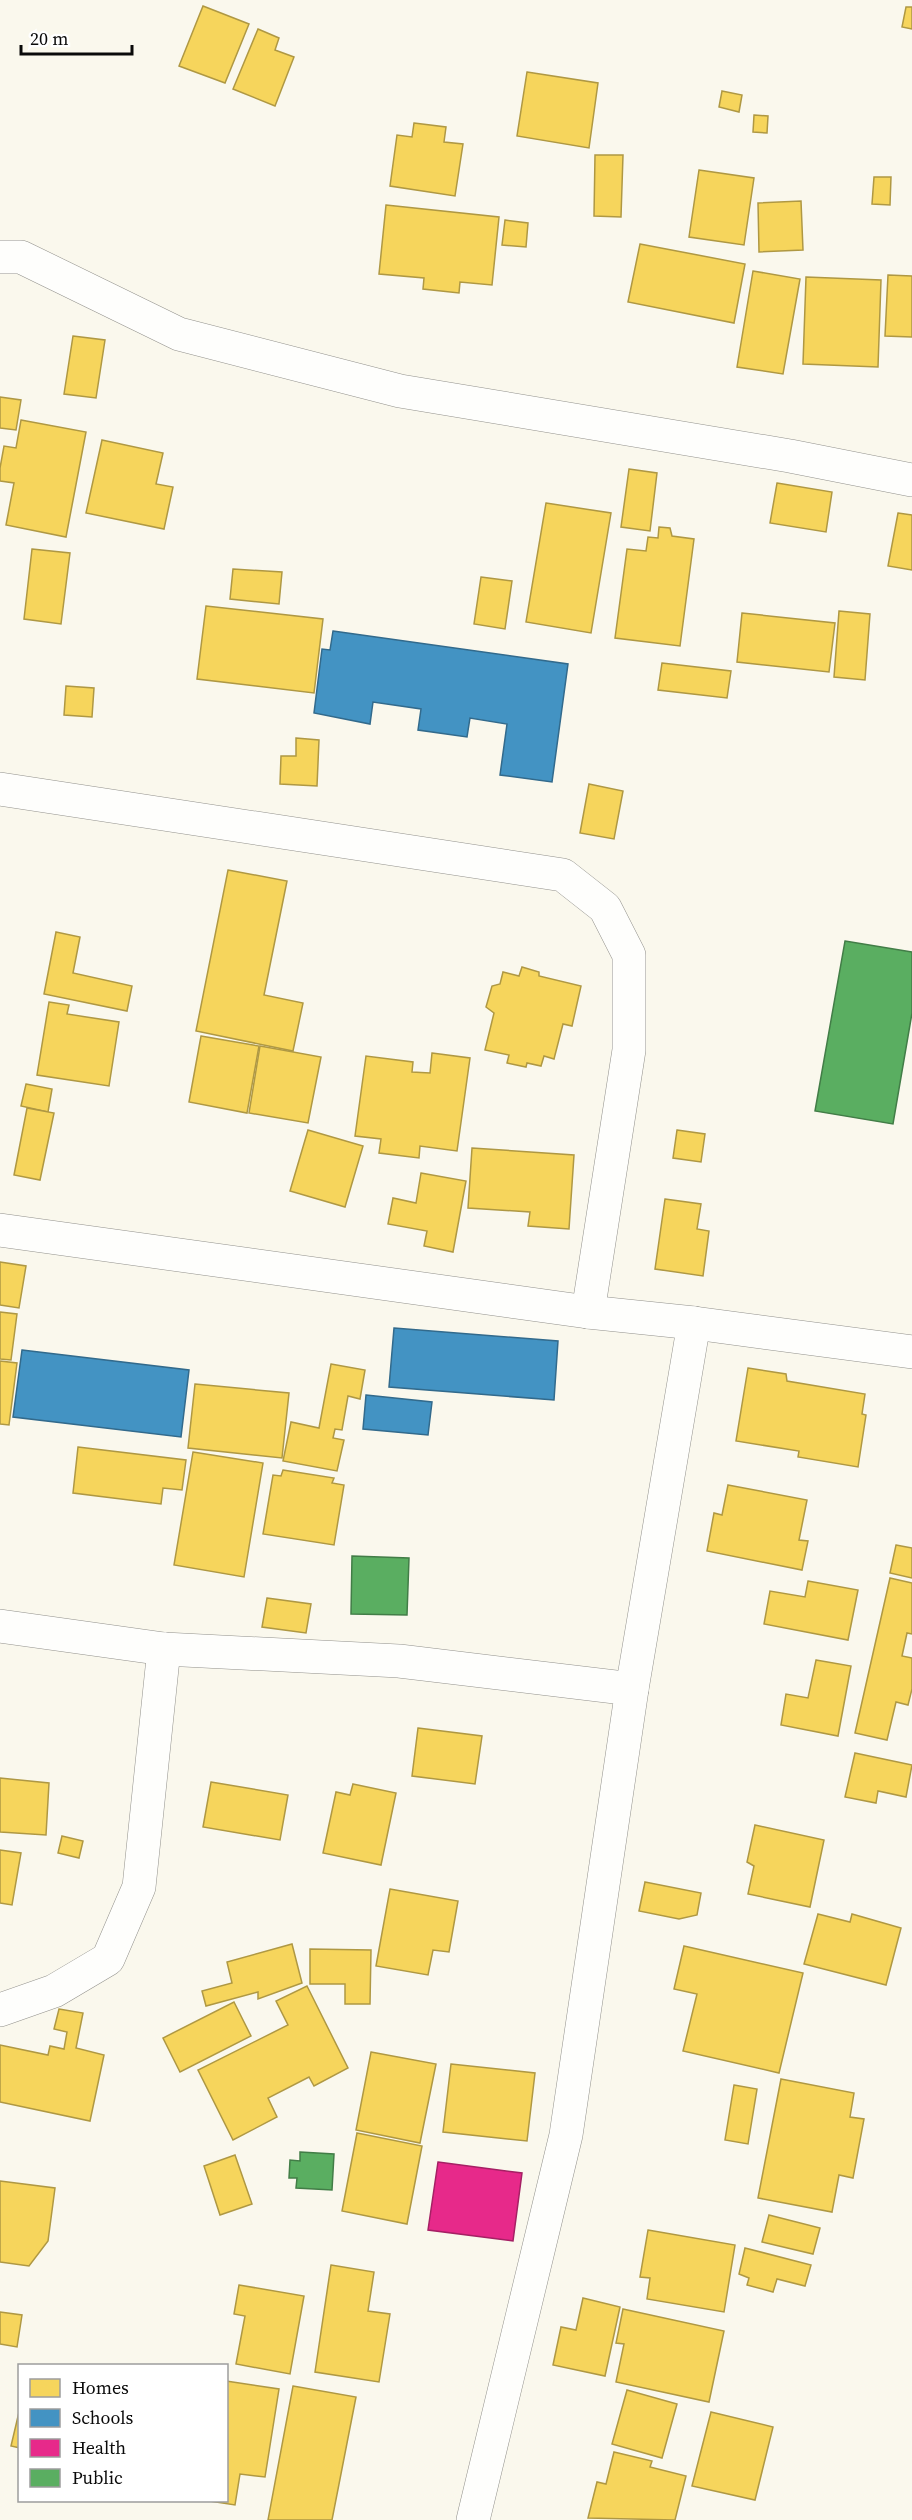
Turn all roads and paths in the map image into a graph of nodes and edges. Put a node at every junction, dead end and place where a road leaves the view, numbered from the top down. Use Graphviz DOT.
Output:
graph roads {
  1 [pos="0,257"];
  2 [pos="912,480"];
  3 [pos="0,789"];
  4 [pos="0,1230"];
  5 [pos="588,1312"];
  6 [pos="694,1323"];
  7 [pos="912,1352"];
  8 [pos="0,1626"];
  9 [pos="164,1649"];
  10 [pos="632,1689"];
  11 [pos="0,2010"];
  12 [pos="473,2520"];
  1 -- 2 [label="street"];
  3 -- 5 [label="street"];
  4 -- 5 [label="street"];
  5 -- 6 [label="street"];
  6 -- 7 [label="street"];
  6 -- 10 [label="street"];
  8 -- 9 [label="street"];
  9 -- 10 [label="street"];
  9 -- 11 [label="street"];
  10 -- 12 [label="street"];
}
